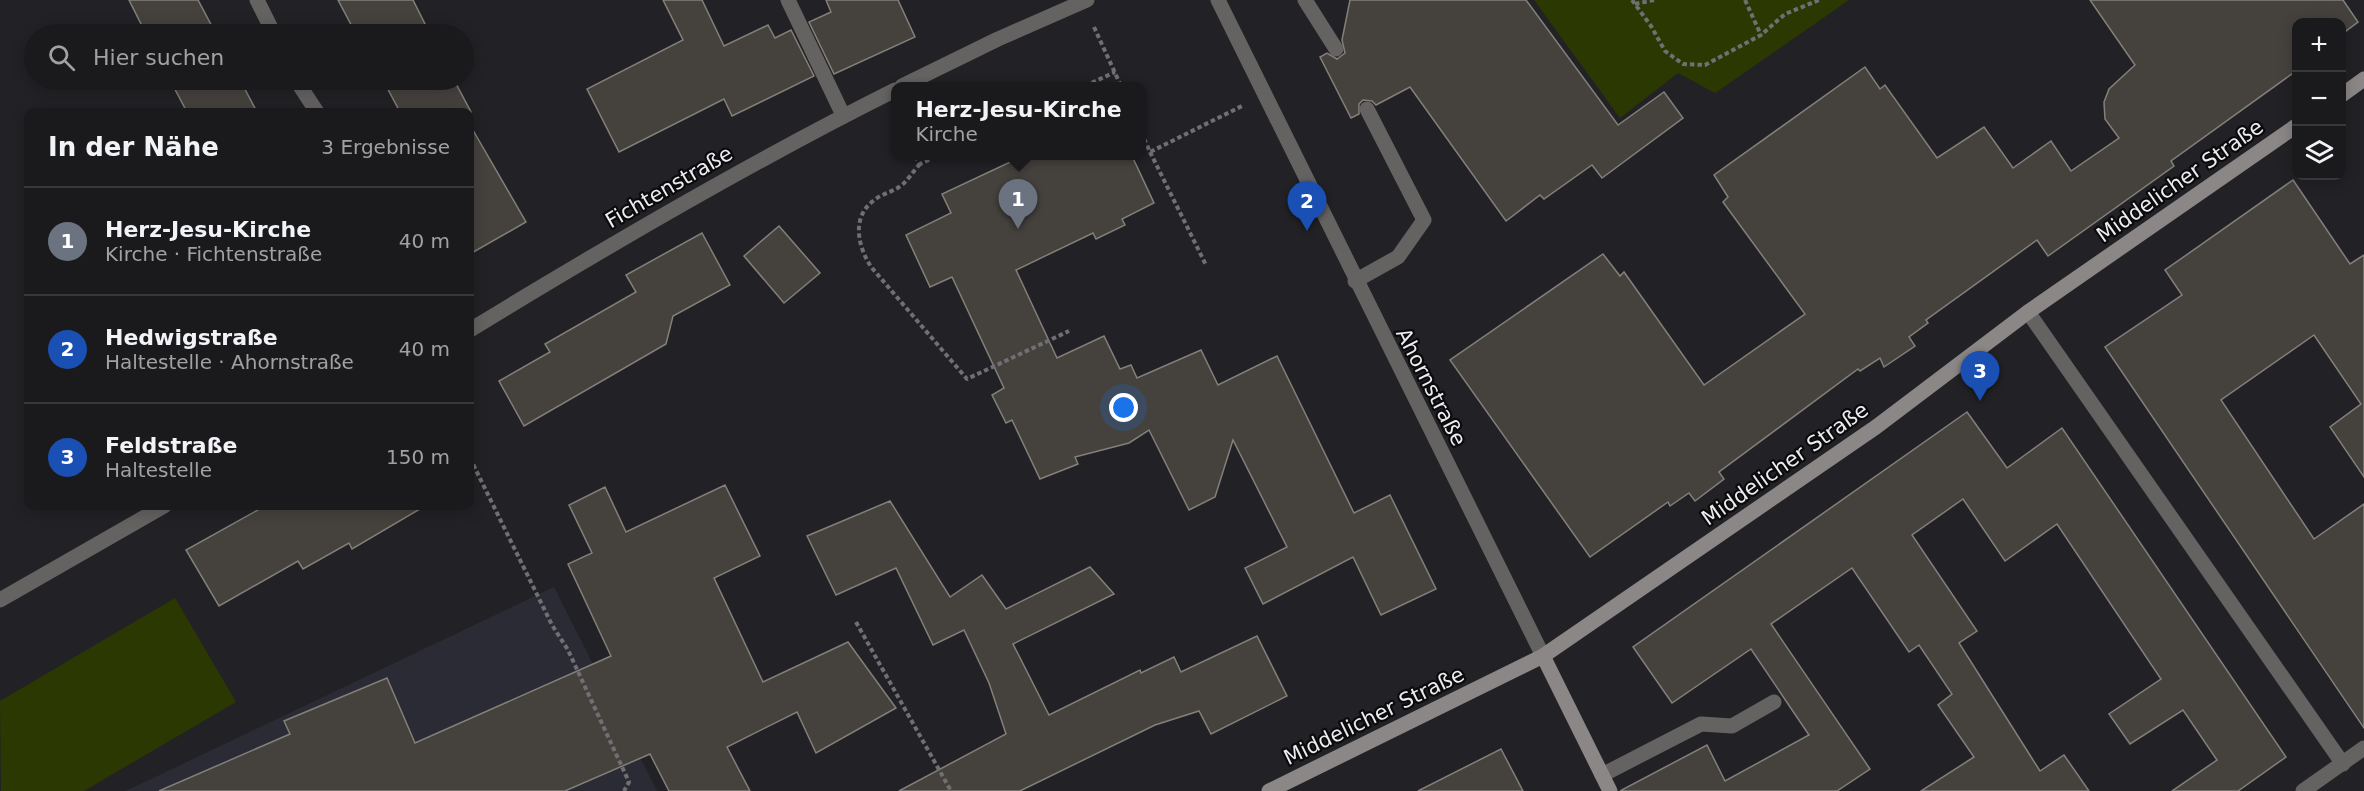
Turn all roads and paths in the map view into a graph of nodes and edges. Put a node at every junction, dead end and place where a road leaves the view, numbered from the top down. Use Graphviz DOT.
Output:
graph roads {
  1 [pos="257,0"];
  2 [pos="788,0"];
  3 [pos="1218,0"];
  4 [pos="1305,0"];
  5 [pos="1653,0"];
  6 [pos="1745,0"];
  7 [pos="1819,0"];
  8 [pos="1085,1"];
  9 [pos="1633,2"];
  10 [pos="269,24"];
  11 [pos="1761,35"];
  12 [pos="1336,49"];
  13 [pos="1115,72"];
  14 [pos="2364,79"];
  15 [pos="912,82"];
  16 [pos="1095,82"];
  17 [pos="1119,82"];
  18 [pos="303,90"];
  19 [pos="891,92"];
  20 [pos="2346,92"];
  21 [pos="1264,95"];
  22 [pos="314,108"];
  23 [pos="1367,110"];
  24 [pos="843,115"];
  25 [pos="2292,129"];
  26 [pos="1146,143"];
  27 [pos="1150,152"];
  28 [pos="918,160"];
  29 [pos="928,160"];
  30 [pos="920,164"];
  31 [pos="1206,265"];
  32 [pos="1355,281"];
  33 [pos="2028,312"];
  34 [pos="474,328"];
  35 [pos="1069,331"];
  36 [pos="474,466"];
  37 [pos="157,510"];
  38 [pos="0,600"];
  39 [pos="856,622"];
  40 [pos="1543,656"];
  41 [pos="1774,702"];
  42 [pos="2364,748"];
  43 [pos="2343,764"];
  44 [pos="1602,775"];
  45 [pos="624,791"];
  46 [pos="951,791"];
  47 [pos="1269,791"];
  48 [pos="1610,791"];
  49 [pos="2303,791"];
  1 -- 10 [label="street"];
  2 -- 24 [label="street"];
  3 -- 21 [label="street, Ahornstraße"];
  4 -- 12 [label="street"];
  5 -- 9 [label="path"];
  6 -- 11 [label="path"];
  7 -- 11 [label="path"];
  8 -- 13 [label="path"];
  8 -- 15 [label="street"];
  9 -- 11 [label="path"];
  13 -- 16 [label="path"];
  13 -- 17 [label="path"];
  14 -- 20 [label="street"];
  18 -- 22 [label="street"];
  19 -- 24 [label="street, Fichtenstraße"];
  21 -- 27 [label="path"];
  21 -- 32 [label="street, Ahornstraße"];
  23 -- 32 [label="street"];
  24 -- 34 [label="street, Fichtenstraße"];
  25 -- 33 [label="street, Middelicher Straße"];
  26 -- 27 [label="path"];
  27 -- 31 [label="path"];
  28 -- 30 [label="path"];
  29 -- 30 [label="path"];
  30 -- 35 [label="path"];
  32 -- 40 [label="street, Ahornstraße"];
  33 -- 40 [label="street, Middelicher Straße"];
  33 -- 43 [label="street"];
  36 -- 45 [label="path"];
  37 -- 38 [label="street"];
  39 -- 46 [label="path"];
  40 -- 44 [label="street, Ahornstraße"];
  40 -- 47 [label="street, Middelicher Straße"];
  41 -- 44 [label="street"];
  42 -- 43 [label="street"];
  43 -- 49 [label="street"];
  44 -- 48 [label="street, Ahornstraße"];
}
